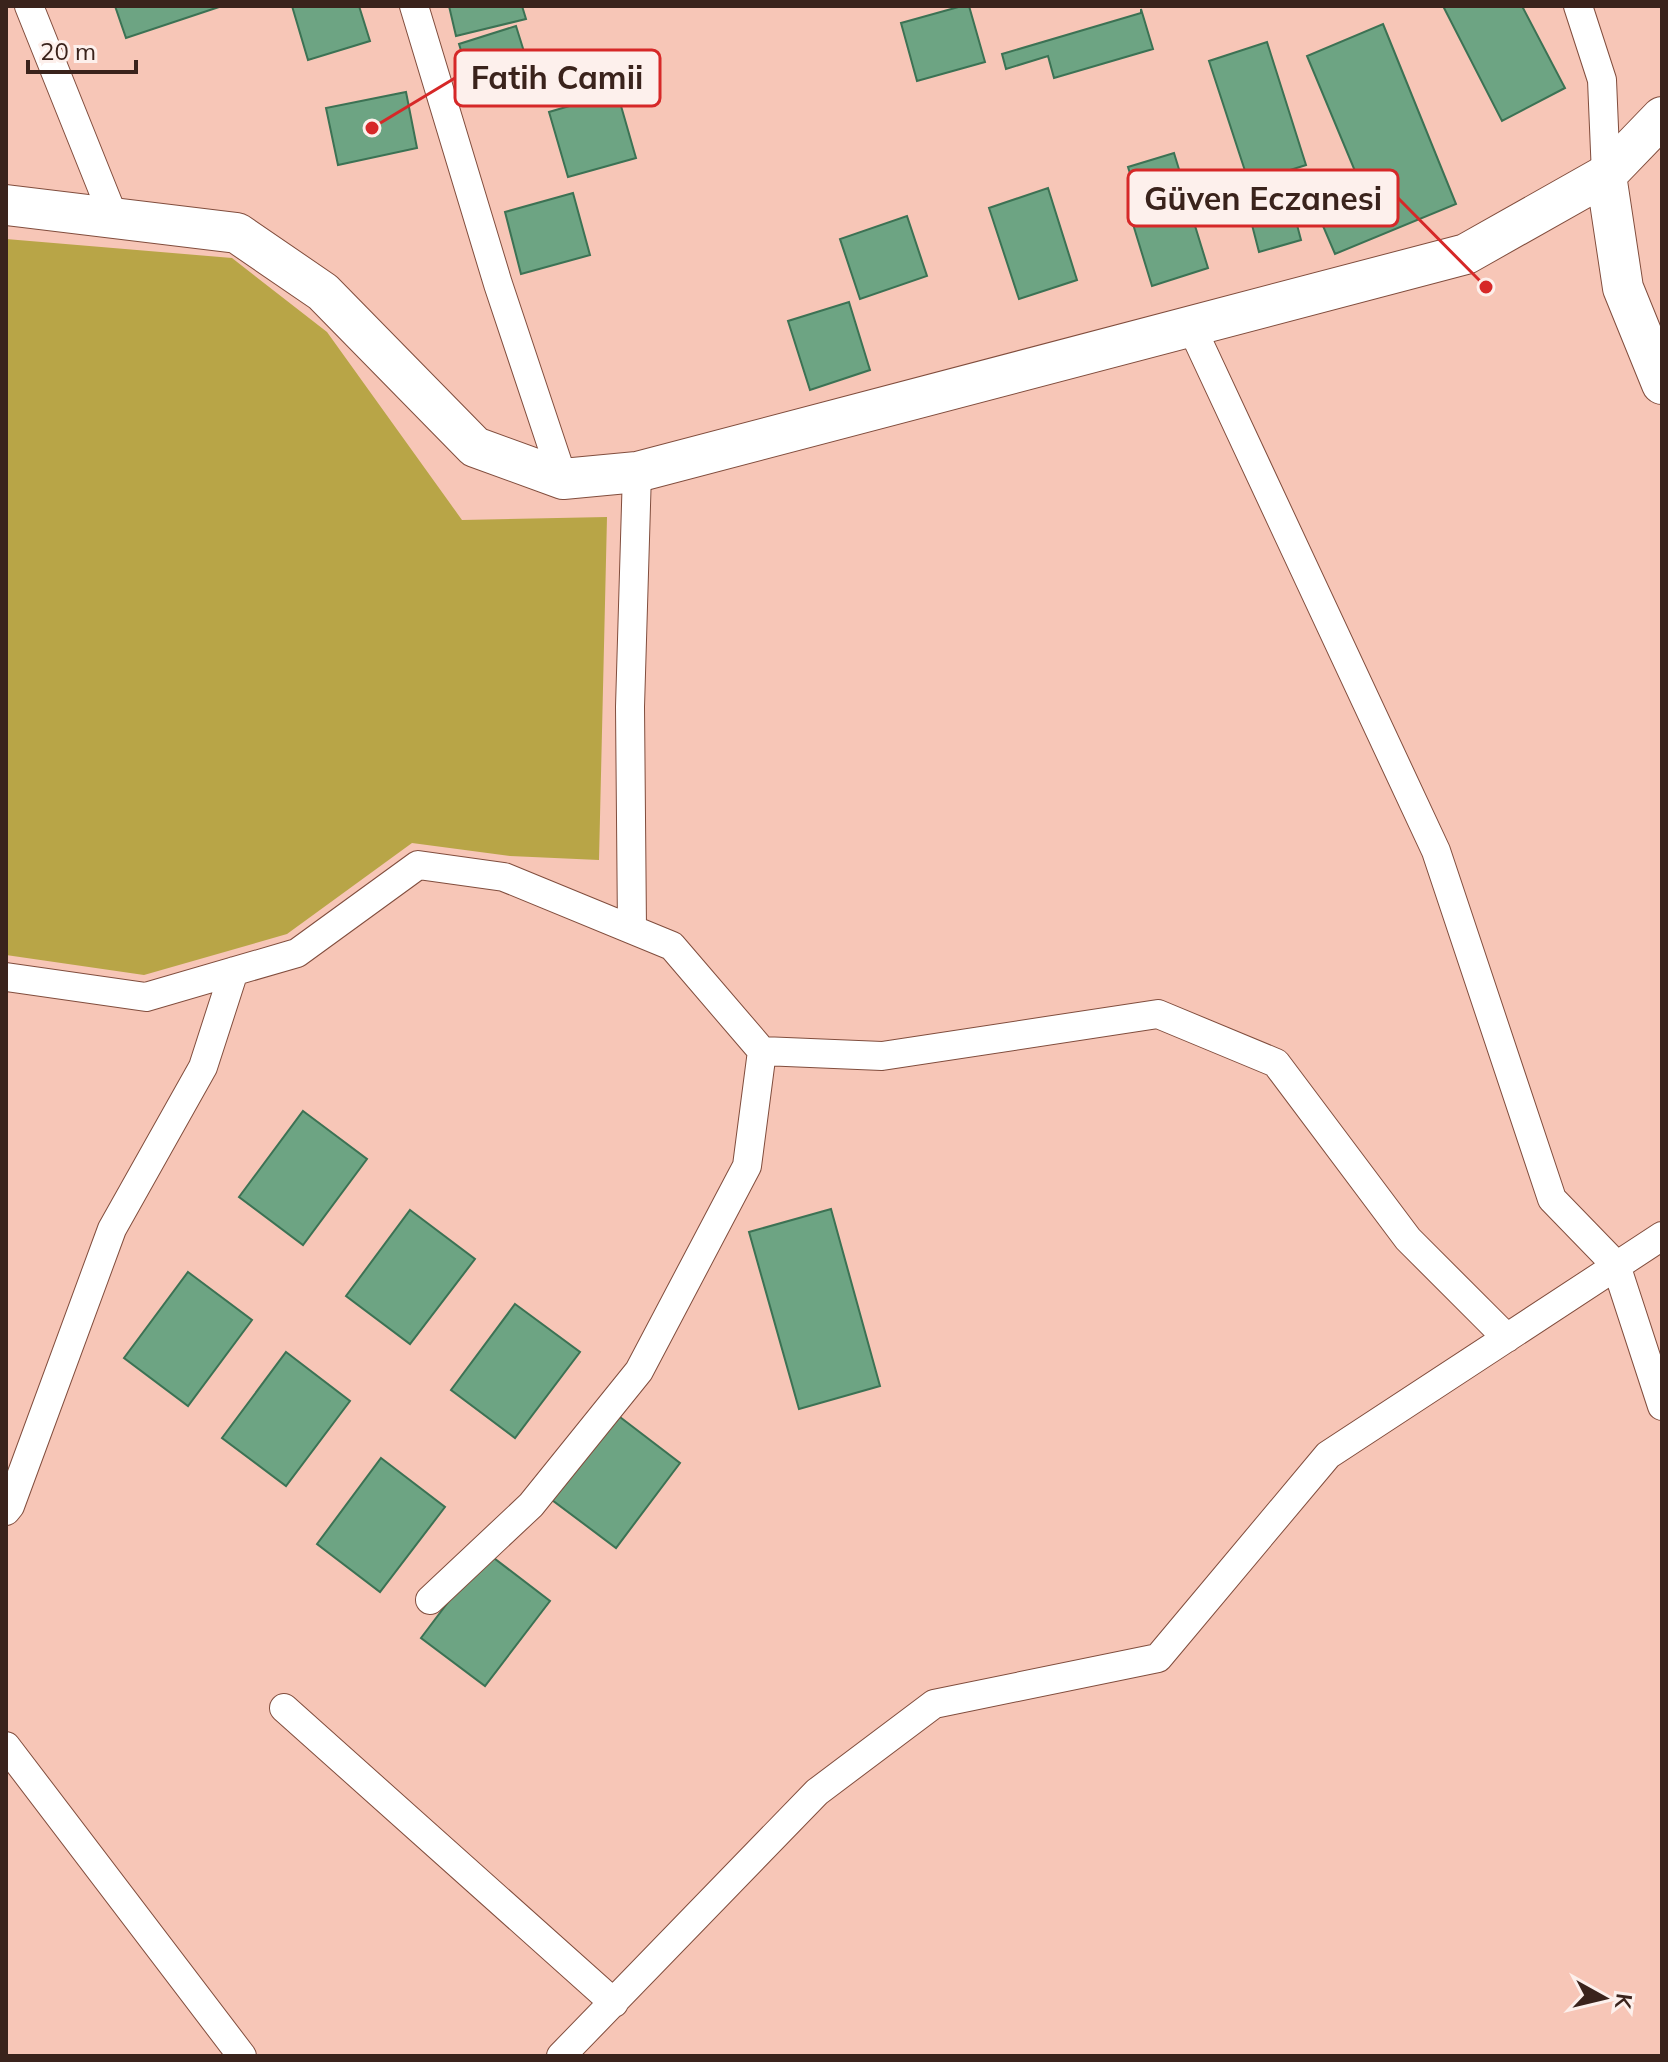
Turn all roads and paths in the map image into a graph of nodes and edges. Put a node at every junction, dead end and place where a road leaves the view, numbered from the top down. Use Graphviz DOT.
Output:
graph roads {
  1 [pos="29,6"];
  2 [pos="414,6"];
  3 [pos="1578,6"];
  4 [pos="1659,118"];
  5 [pos="1606,175"];
  6 [pos="6,205"];
  7 [pos="114,218"];
  8 [pos="1191,326"];
  9 [pos="1662,384"];
  10 [pos="637,472"];
  11 [pos="563,479"];
  12 [pos="632,929"];
  13 [pos="234,971"];
  14 [pos="6,977"];
  15 [pos="762,1051"];
  16 [pos="1662,1236"];
  17 [pos="1616,1265"];
  18 [pos="1507,1338"];
  19 [pos="1662,1406"];
  20 [pos="6,1511"];
  21 [pos="430,1600"];
  22 [pos="284,1708"];
  23 [pos="6,1746"];
  24 [pos="614,2003"];
  25 [pos="242,2056"];
  26 [pos="561,2056"];
  1 -- 7 [label="street"];
  2 -- 11 [label="street"];
  3 -- 5 [label="street"];
  4 -- 5 [label="street"];
  5 -- 8 [label="street"];
  5 -- 9 [label="street"];
  6 -- 7 [label="street"];
  7 -- 11 [label="street"];
  8 -- 10 [label="street"];
  8 -- 17 [label="street"];
  10 -- 11 [label="street"];
  10 -- 12 [label="street"];
  12 -- 13 [label="street"];
  12 -- 15 [label="street"];
  13 -- 14 [label="street"];
  13 -- 20 [label="street"];
  15 -- 18 [label="street"];
  15 -- 21 [label="street"];
  16 -- 17 [label="street"];
  17 -- 18 [label="street"];
  17 -- 19 [label="street"];
  18 -- 24 [label="street"];
  22 -- 24 [label="street"];
  23 -- 25 [label="street"];
  24 -- 26 [label="street"];
}
